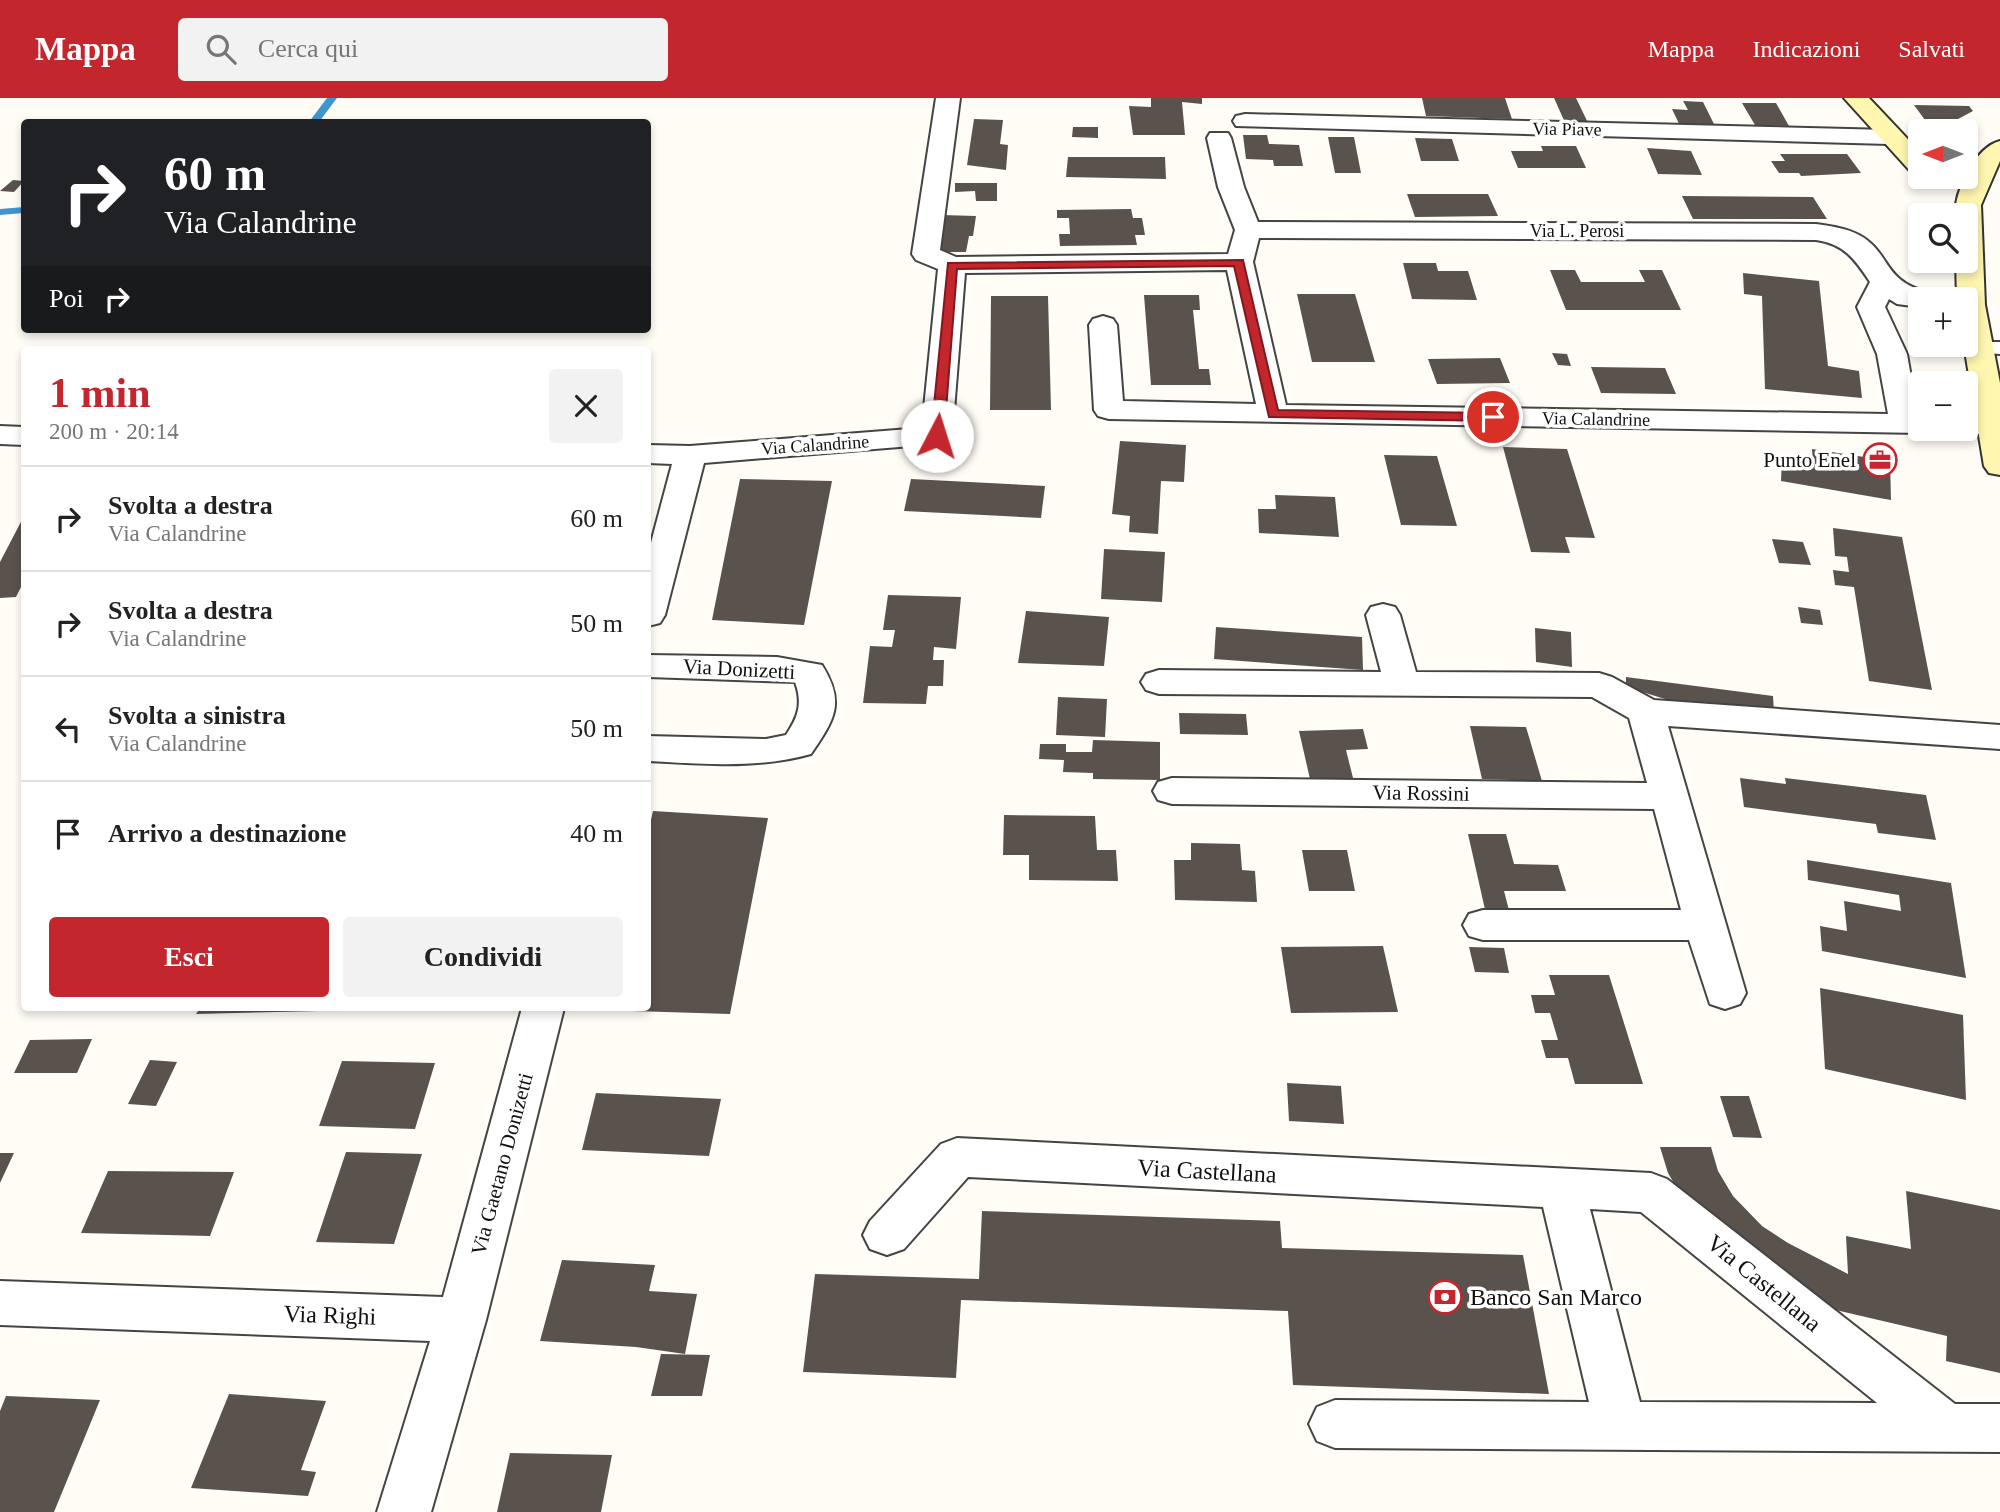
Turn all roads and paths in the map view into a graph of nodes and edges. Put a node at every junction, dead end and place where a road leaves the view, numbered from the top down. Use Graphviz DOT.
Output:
graph roads {
  1 [pos="948,98"];
  2 [pos="1856,98"];
  3 [pos="1245,121"];
  4 [pos="1889,137"];
  5 [pos="1219,138"];
  6 [pos="2000,148"];
  7 [pos="1908,155"];
  8 [pos="1978,178"];
  9 [pos="1942,189"];
  10 [pos="1248,230"];
  11 [pos="1239,262"];
  12 [pos="952,265"];
  13 [pos="1884,282"];
  14 [pos="1964,287"];
  15 [pos="1908,298"];
  16 [pos="1103,325"];
  17 [pos="1978,325"];
  18 [pos="1990,348"];
  19 [pos="1908,409"];
  20 [pos="1273,414"];
  21 [pos="1908,423"];
  22 [pos="1978,425"];
  23 [pos="0,435"];
  24 [pos="21,436"];
  25 [pos="651,454"];
  26 [pos="690,455"];
  27 [pos="2000,466"];
  28 [pos="651,604"];
  29 [pos="1383,615"];
  30 [pos="651,666"];
  31 [pos="1159,682"];
  32 [pos="1402,685"];
  33 [pos="1646,712"];
  34 [pos="2000,737"];
  35 [pos="651,750"];
  36 [pos="1172,791"];
  37 [pos="1670,796"];
  38 [pos="1483,925"];
  39 [pos="1705,925"];
  40 [pos="1725,993"];
  41 [pos="542,1011"];
  42 [pos="1562,1189"];
  43 [pos="887,1235"];
  44 [pos="0,1303"];
  45 [pos="461,1320"];
  46 [pos="1335,1424"];
  47 [pos="1620,1424"];
  48 [pos="1946,1429"];
  49 [pos="2000,1429"];
  50 [pos="404,1512"];
  1 -- 12 [label="street"];
  2 -- 4 [label="street"];
  3 -- 4 [label="street, Via Piave"];
  4 -- 7 [label="street"];
  5 -- 10 [label="street"];
  6 -- 8 [label="street"];
  9 -- 14 [label="street"];
  10 -- 11 [label="street"];
  10 -- 13 [label="street, Via L. Perosi"];
  11 -- 12 [label="street"];
  11 -- 20 [label="street"];
  12 -- 26 [label="street, Via Calandrine"];
  13 -- 15 [label="street"];
  13 -- 19 [label="street"];
  16 -- 20 [label="street, Via Calandrine"];
  17 -- 18 [label="street"];
  18 -- 22 [label="street"];
  20 -- 21 [label="street, Via Calandrine"];
  22 -- 27 [label="street"];
  23 -- 24 [label="street"];
  25 -- 26 [label="street, Via Calandrine"];
  26 -- 28 [label="street"];
  29 -- 32 [label="street"];
  30 -- 35 [label="street, Via Donizetti"];
  31 -- 32 [label="street"];
  32 -- 33 [label="street"];
  33 -- 34 [label="street"];
  33 -- 37 [label="street"];
  36 -- 37 [label="street, Via Rossini"];
  37 -- 39 [label="street"];
  38 -- 39 [label="street"];
  39 -- 40 [label="street"];
  41 -- 45 [label="street, Via Gaetano Donizetti"];
  42 -- 43 [label="street, Via Castellana"];
  42 -- 47 [label="street"];
  42 -- 48 [label="street, Via Castellana"];
  44 -- 45 [label="street, Via Righi"];
  45 -- 50 [label="street"];
  46 -- 47 [label="street"];
  47 -- 48 [label="street"];
  48 -- 49 [label="street"];
}
